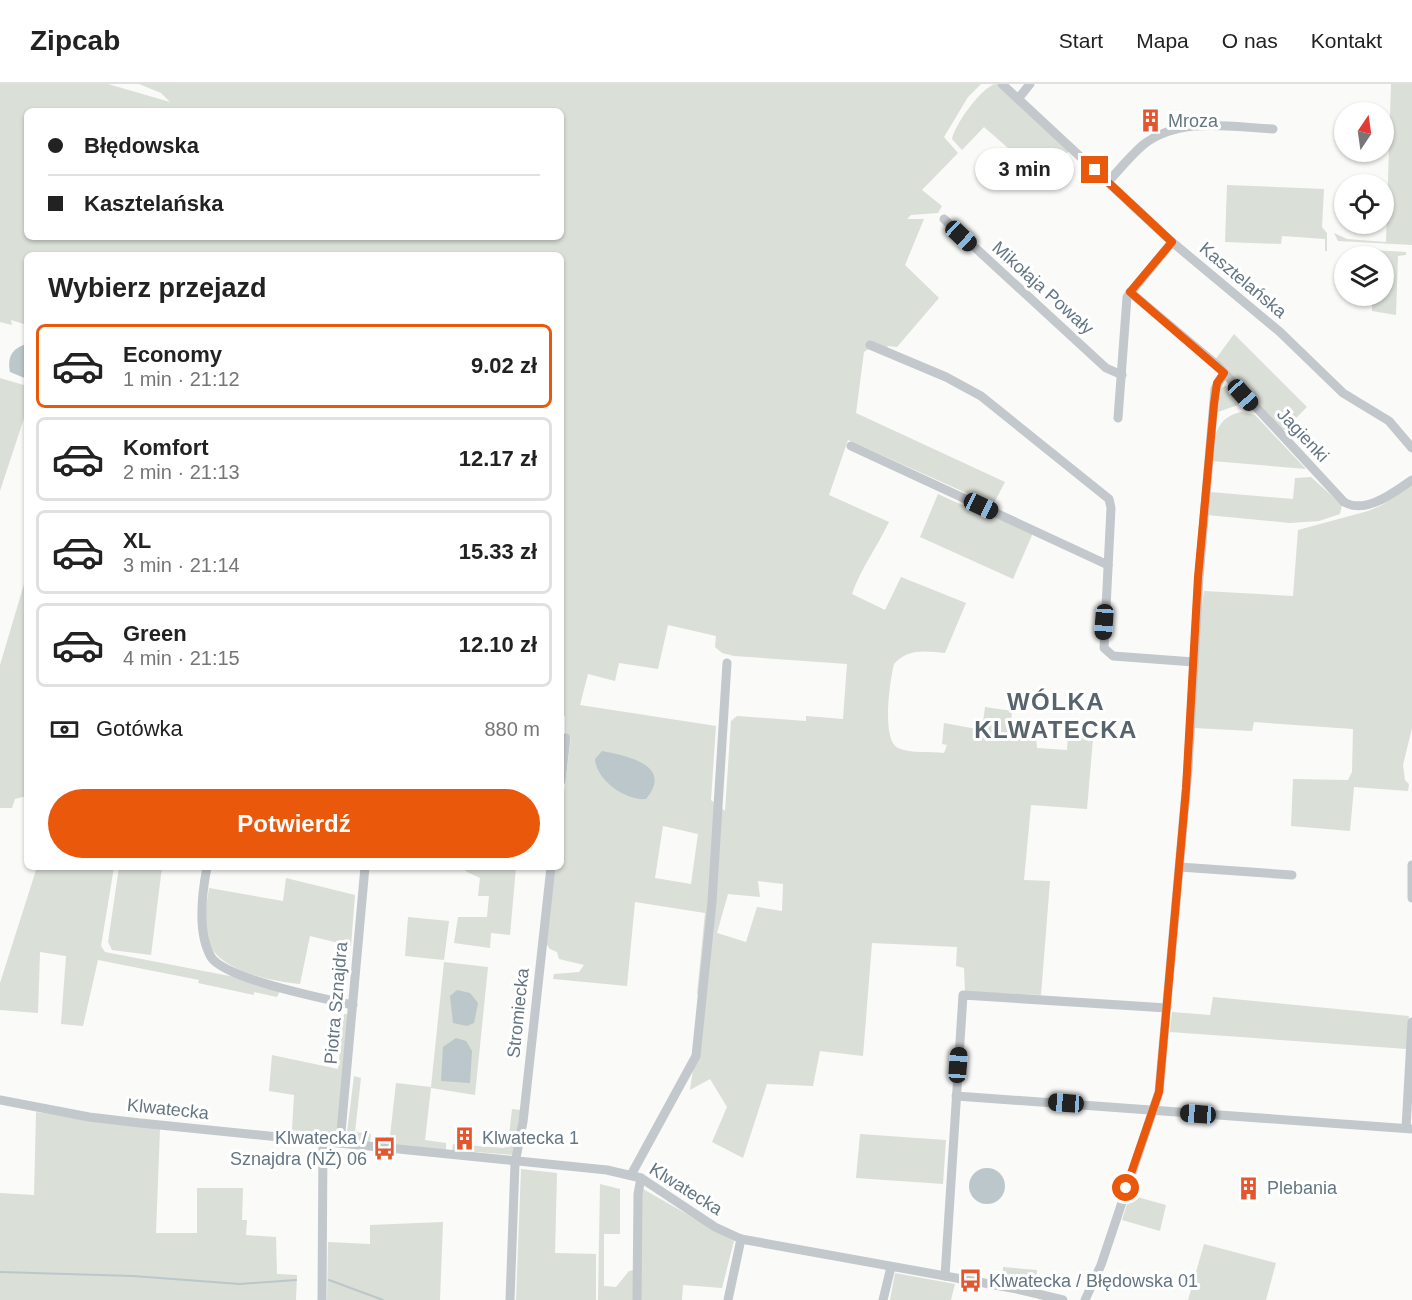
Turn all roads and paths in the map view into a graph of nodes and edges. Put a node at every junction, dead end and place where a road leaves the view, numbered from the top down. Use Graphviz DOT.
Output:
graph roads {
  1 [pos="1002,84"];
  2 [pos="1030,84"];
  3 [pos="1018,99"];
  4 [pos="1273,129"];
  5 [pos="1107,182"];
  6 [pos="944,219"];
  7 [pos="1172,242"];
  8 [pos="1130,292"];
  9 [pos="870,345"];
  10 [pos="1224,373"];
  11 [pos="1122,375"];
  12 [pos="1118,418"];
  13 [pos="1412,430"];
  14 [pos="1403,436"];
  15 [pos="851,446"];
  16 [pos="1412,448"];
  17 [pos="1412,480"];
  18 [pos="1107,565"];
  19 [pos="1194,662"];
  20 [pos="728,663"];
  21 [pos="566,738"];
  22 [pos="564,755"];
  23 [pos="1412,865"];
  24 [pos="1180,867"];
  25 [pos="207,870"];
  26 [pos="365,870"];
  27 [pos="551,870"];
  28 [pos="1292,875"];
  29 [pos="1412,897"];
  30 [pos="353,1005"];
  31 [pos="1167,1008"];
  32 [pos="1412,1022"];
  33 [pos="956,1096"];
  34 [pos="0,1100"];
  35 [pos="1152,1111"];
  36 [pos="1409,1129"];
  37 [pos="323,1141"];
  38 [pos="340,1143"];
  39 [pos="515,1163"];
  40 [pos="631,1174"];
  41 [pos="641,1178"];
  42 [pos="741,1239"];
  43 [pos="891,1267"];
  44 [pos="945,1276"];
  45 [pos="322,1300"];
  46 [pos="510,1300"];
  47 [pos="637,1300"];
  48 [pos="728,1300"];
  49 [pos="883,1300"];
  50 [pos="1063,1300"];
  51 [pos="1085,1300"];
  1 -- 3 [label="street, Kasztelańska"];
  2 -- 3 [label="street"];
  3 -- 5 [label="street, Kasztelańska"];
  4 -- 5 [label="street"];
  5 -- 7 [label="street, Kasztelańska"];
  6 -- 11 [label="street, Mikołaja Powały"];
  7 -- 8 [label="street"];
  7 -- 14 [label="street, Kasztelańska"];
  8 -- 10 [label="street, Jagienki"];
  8 -- 11 [label="street"];
  9 -- 18 [label="street"];
  10 -- 17 [label="street, Jagienki"];
  10 -- 19 [label="street"];
  11 -- 12 [label="street"];
  13 -- 14 [label="street"];
  14 -- 16 [label="street, Kasztelańska"];
  15 -- 18 [label="street"];
  18 -- 19 [label="street"];
  19 -- 24 [label="street"];
  20 -- 40 [label="street"];
  21 -- 22 [label="street"];
  23 -- 29 [label="street"];
  24 -- 28 [label="street"];
  24 -- 31 [label="street"];
  25 -- 30 [label="street"];
  26 -- 30 [label="street, Piotra Sznajdra"];
  27 -- 39 [label="street, Stromiecka"];
  30 -- 38 [label="street, Piotra Sznajdra"];
  31 -- 33 [label="street"];
  31 -- 35 [label="street"];
  32 -- 36 [label="street"];
  33 -- 35 [label="street"];
  33 -- 44 [label="street"];
  34 -- 37 [label="street, Klwatecka"];
  35 -- 36 [label="street"];
  35 -- 51 [label="street"];
  37 -- 38 [label="street, Klwatecka"];
  37 -- 45 [label="street"];
  38 -- 39 [label="street, Klwatecka"];
  39 -- 40 [label="street, Klwatecka"];
  39 -- 46 [label="street, Stromiecka"];
  40 -- 41 [label="street, Klwatecka"];
  41 -- 42 [label="street, Klwatecka"];
  41 -- 47 [label="street"];
  42 -- 43 [label="street, Klwatecka"];
  42 -- 48 [label="street"];
  43 -- 44 [label="street, Klwatecka"];
  43 -- 49 [label="street"];
  44 -- 50 [label="street, Klwatecka"];
}
